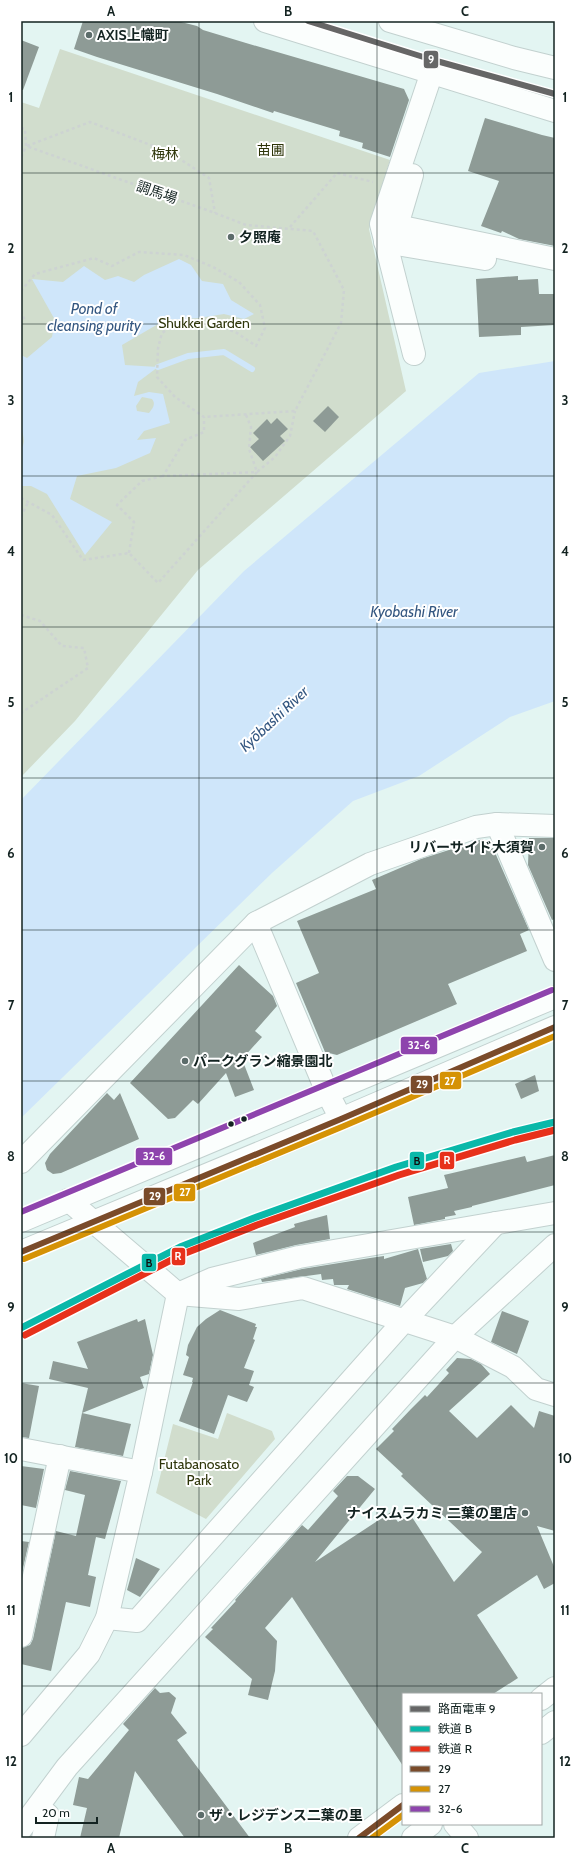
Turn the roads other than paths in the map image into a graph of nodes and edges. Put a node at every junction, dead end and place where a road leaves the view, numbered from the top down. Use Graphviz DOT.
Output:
graph roads {
  1 [pos="265,21"];
  2 [pos="390,21"];
  3 [pos="555,68"];
  4 [pos="432,72"];
  5 [pos="555,110"];
  6 [pos="414,125"];
  7 [pos="385,242"];
  8 [pos="555,259"];
  9 [pos="555,271"];
  10 [pos="414,354"];
  11 [pos="497,824"];
  12 [pos="555,826"];
  13 [pos="256,923"];
  14 [pos="555,960"];
  15 [pos="555,997"];
  16 [pos="555,1027"];
  17 [pos="327,1092"];
  18 [pos="341,1119"];
  19 [pos="21,1162"];
  20 [pos="68,1200"];
  21 [pos="555,1213"];
  22 [pos="21,1221"];
  23 [pos="93,1222"];
  24 [pos="496,1223"];
  25 [pos="555,1245"];
  26 [pos="21,1252"];
  27 [pos="178,1294"];
  28 [pos="404,1321"];
  29 [pos="454,1337"];
  30 [pos="555,1395"];
  31 [pos="21,1449"];
  32 [pos="60,1456"];
  33 [pos="141,1472"];
  34 [pos="107,1618"];
  35 [pos="21,1636"];
  36 [pos="555,1688"];
  37 [pos="542,1698"];
  38 [pos="555,1722"];
  39 [pos="24,1726"];
  40 [pos="542,1732"];
  41 [pos="402,1805"];
  42 [pos="38,1807"];
  43 [pos="430,1825"];
  44 [pos="456,1825"];
  45 [pos="21,1829"];
  46 [pos="43,1838"];
  47 [pos="359,1838"];
  48 [pos="413,1838"];
  49 [pos="467,1838"];
  1 -- 4 [label="street"];
  2 -- 3 [label="street"];
  4 -- 5 [label="street"];
  4 -- 6 [label="street"];
  6 -- 7 [label="street"];
  6 -- 8 [label="street"];
  7 -- 9 [label="street"];
  7 -- 10 [label="street"];
  11 -- 12 [label="street"];
  11 -- 13 [label="street"];
  11 -- 14 [label="street"];
  13 -- 17 [label="street"];
  13 -- 19 [label="street"];
  15 -- 17 [label="street"];
  16 -- 18 [label="street"];
  17 -- 18 [label="street"];
  17 -- 20 [label="street"];
  18 -- 23 [label="street"];
  20 -- 22 [label="street"];
  20 -- 23 [label="street"];
  21 -- 24 [label="street"];
  23 -- 26 [label="street"];
  23 -- 27 [label="street"];
  24 -- 27 [label="street"];
  24 -- 28 [label="street"];
  25 -- 29 [label="street"];
  27 -- 28 [label="street"];
  27 -- 33 [label="street"];
  28 -- 29 [label="street"];
  28 -- 34 [label="street"];
  29 -- 30 [label="street"];
  29 -- 42 [label="street"];
  31 -- 32 [label="street"];
  32 -- 33 [label="street"];
  32 -- 35 [label="street"];
  33 -- 34 [label="street"];
  34 -- 39 [label="street"];
  36 -- 37 [label="street"];
  38 -- 40 [label="street"];
  41 -- 47 [label="street"];
  42 -- 45 [label="street"];
  42 -- 46 [label="street"];
  43 -- 48 [label="street"];
  44 -- 49 [label="street"];
}
